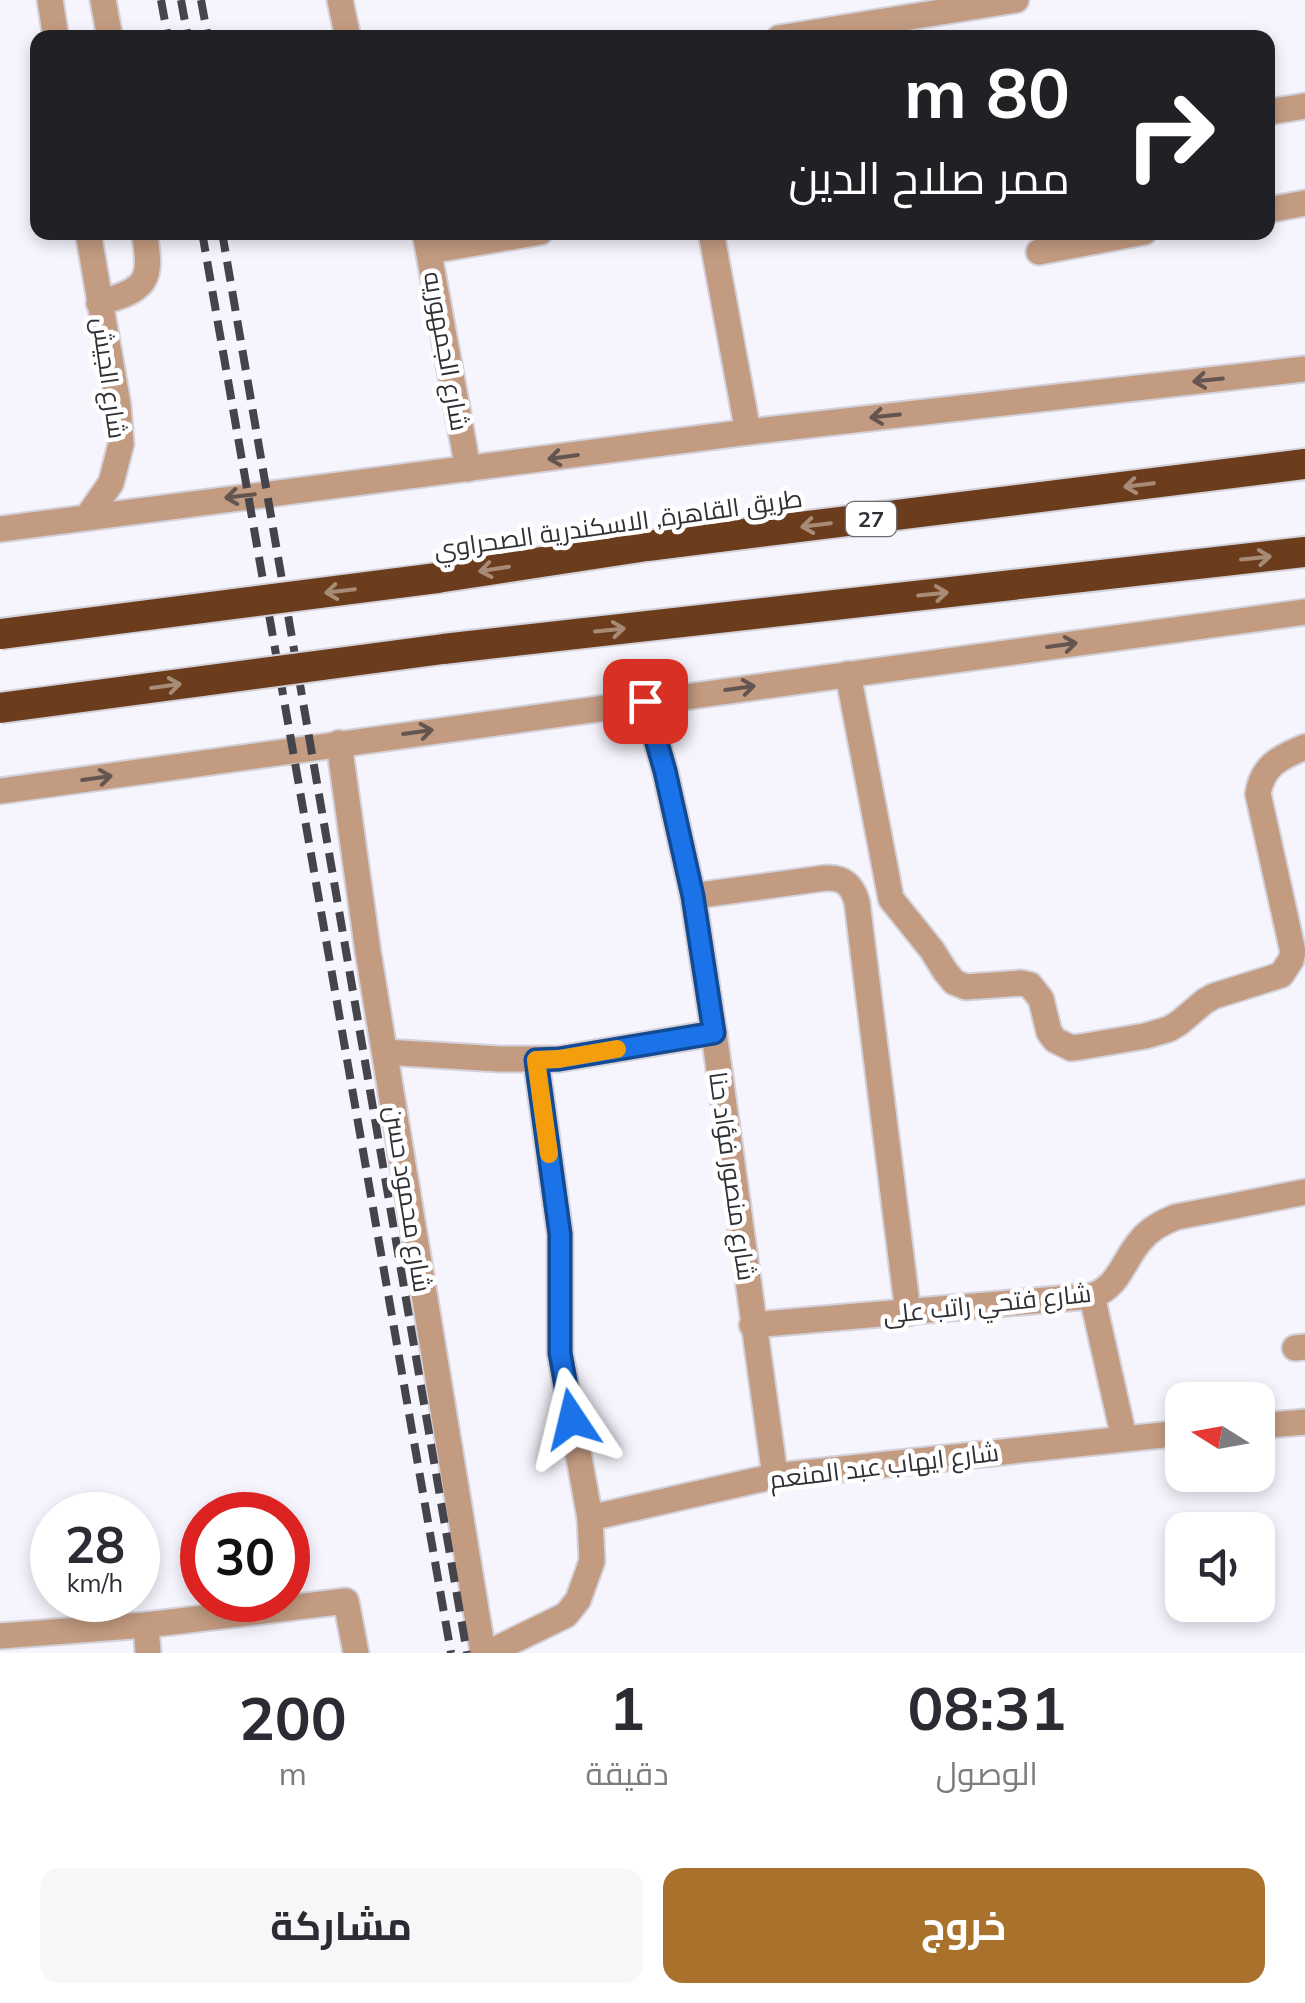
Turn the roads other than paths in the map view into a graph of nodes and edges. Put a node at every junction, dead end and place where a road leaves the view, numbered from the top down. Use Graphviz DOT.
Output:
graph roads {
  1 [pos="50,0"];
  2 [pos="103,0"];
  3 [pos="340,0"];
  4 [pos="1016,0"];
  5 [pos="55,30"];
  6 [pos="109,30"];
  7 [pos="346,30"];
  8 [pos="881,30"];
  9 [pos="1305,106"];
  10 [pos="1275,111"];
  11 [pos="1305,203"];
  12 [pos="1275,209"];
  13 [pos="89,240"];
  14 [pos="146,240"];
  15 [pos="712,240"];
  16 [pos="1102,240"];
  17 [pos="427,242"];
  18 [pos="1039,252"];
  19 [pos="99,303"];
  20 [pos="1305,369"];
  21 [pos="748,432"];
  22 [pos="1305,464"];
  23 [pos="468,469"];
  24 [pos="88,516"];
  25 [pos="0,528"];
  26 [pos="1305,552"];
  27 [pos="1305,612"];
  28 [pos="0,634"];
  29 [pos="848,674"];
  30 [pos="645,701"];
  31 [pos="0,708"];
  32 [pos="339,744"];
  33 [pos="1305,747"];
  34 [pos="0,791"];
  35 [pos="693,896"];
  36 [pos="714,1033"];
  37 [pos="385,1052"];
  38 [pos="536,1060"];
  39 [pos="1305,1192"];
  40 [pos="1092,1296"];
  41 [pos="908,1312"];
  42 [pos="752,1325"];
  43 [pos="1305,1422"];
  44 [pos="1275,1425"];
  45 [pos="1165,1434"];
  46 [pos="1124,1438"];
  47 [pos="775,1476"];
  48 [pos="590,1518"];
  49 [pos="146,1625"];
  50 [pos="0,1636"];
  51 [pos="57,1642"];
  52 [pos="148,1653"];
  53 [pos="356,1653"];
  54 [pos="486,1653"];
  1 -- 5 [label="street"];
  2 -- 6 [label="street"];
  3 -- 7 [label="street"];
  4 -- 8 [label="street"];
  9 -- 10 [label="street"];
  11 -- 12 [label="street"];
  13 -- 19 [label="street, شارع الجيش"];
  14 -- 19 [label="street"];
  15 -- 21 [label="street"];
  16 -- 18 [label="street"];
  17 -- 23 [label="street, شارع الجمهوريه"];
  19 -- 24 [label="street, شارع الجيش"];
  20 -- 21 [label="street, one-way"];
  21 -- 23 [label="street, one-way"];
  22 -- 28 [label="highway, طريق القاهرة, الاسكندرية الصحراوي / 27, one-way, bridge"];
  23 -- 24 [label="street, one-way"];
  24 -- 25 [label="street"];
  31 -- 26 [label="highway, one-way, bridge"];
  29 -- 27 [label="street, one-way"];
  30 -- 29 [label="street, one-way"];
  29 -- 33 [label="street"];
  32 -- 30 [label="street, one-way"];
  30 -- 35 [label="street, شارع منصور فؤاد حنا"];
  34 -- 32 [label="street, one-way"];
  32 -- 37 [label="street, شارع محمود حسن"];
  35 -- 36 [label="street, شارع منصور فؤاد حنا"];
  35 -- 41 [label="street"];
  36 -- 38 [label="street"];
  36 -- 42 [label="street, شارع منصور فؤاد حنا"];
  37 -- 38 [label="street"];
  37 -- 54 [label="street, شارع محمود حسن"];
  38 -- 48 [label="street"];
  39 -- 40 [label="street, شارع فتحي راتب على"];
  40 -- 41 [label="street, شارع فتحي راتب على"];
  40 -- 46 [label="street"];
  41 -- 42 [label="street, شارع فتحي راتب على"];
  42 -- 47 [label="street, شارع منصور فؤاد حنا"];
  43 -- 44 [label="street"];
  45 -- 46 [label="street, شارع ايهاب عبد المنعم"];
  46 -- 47 [label="street, شارع ايهاب عبد المنعم"];
  47 -- 48 [label="street, شارع ايهاب عبد المنعم"];
  48 -- 54 [label="street"];
  49 -- 51 [label="street"];
  49 -- 52 [label="street"];
  49 -- 53 [label="street"];
  50 -- 51 [label="street"];
}
